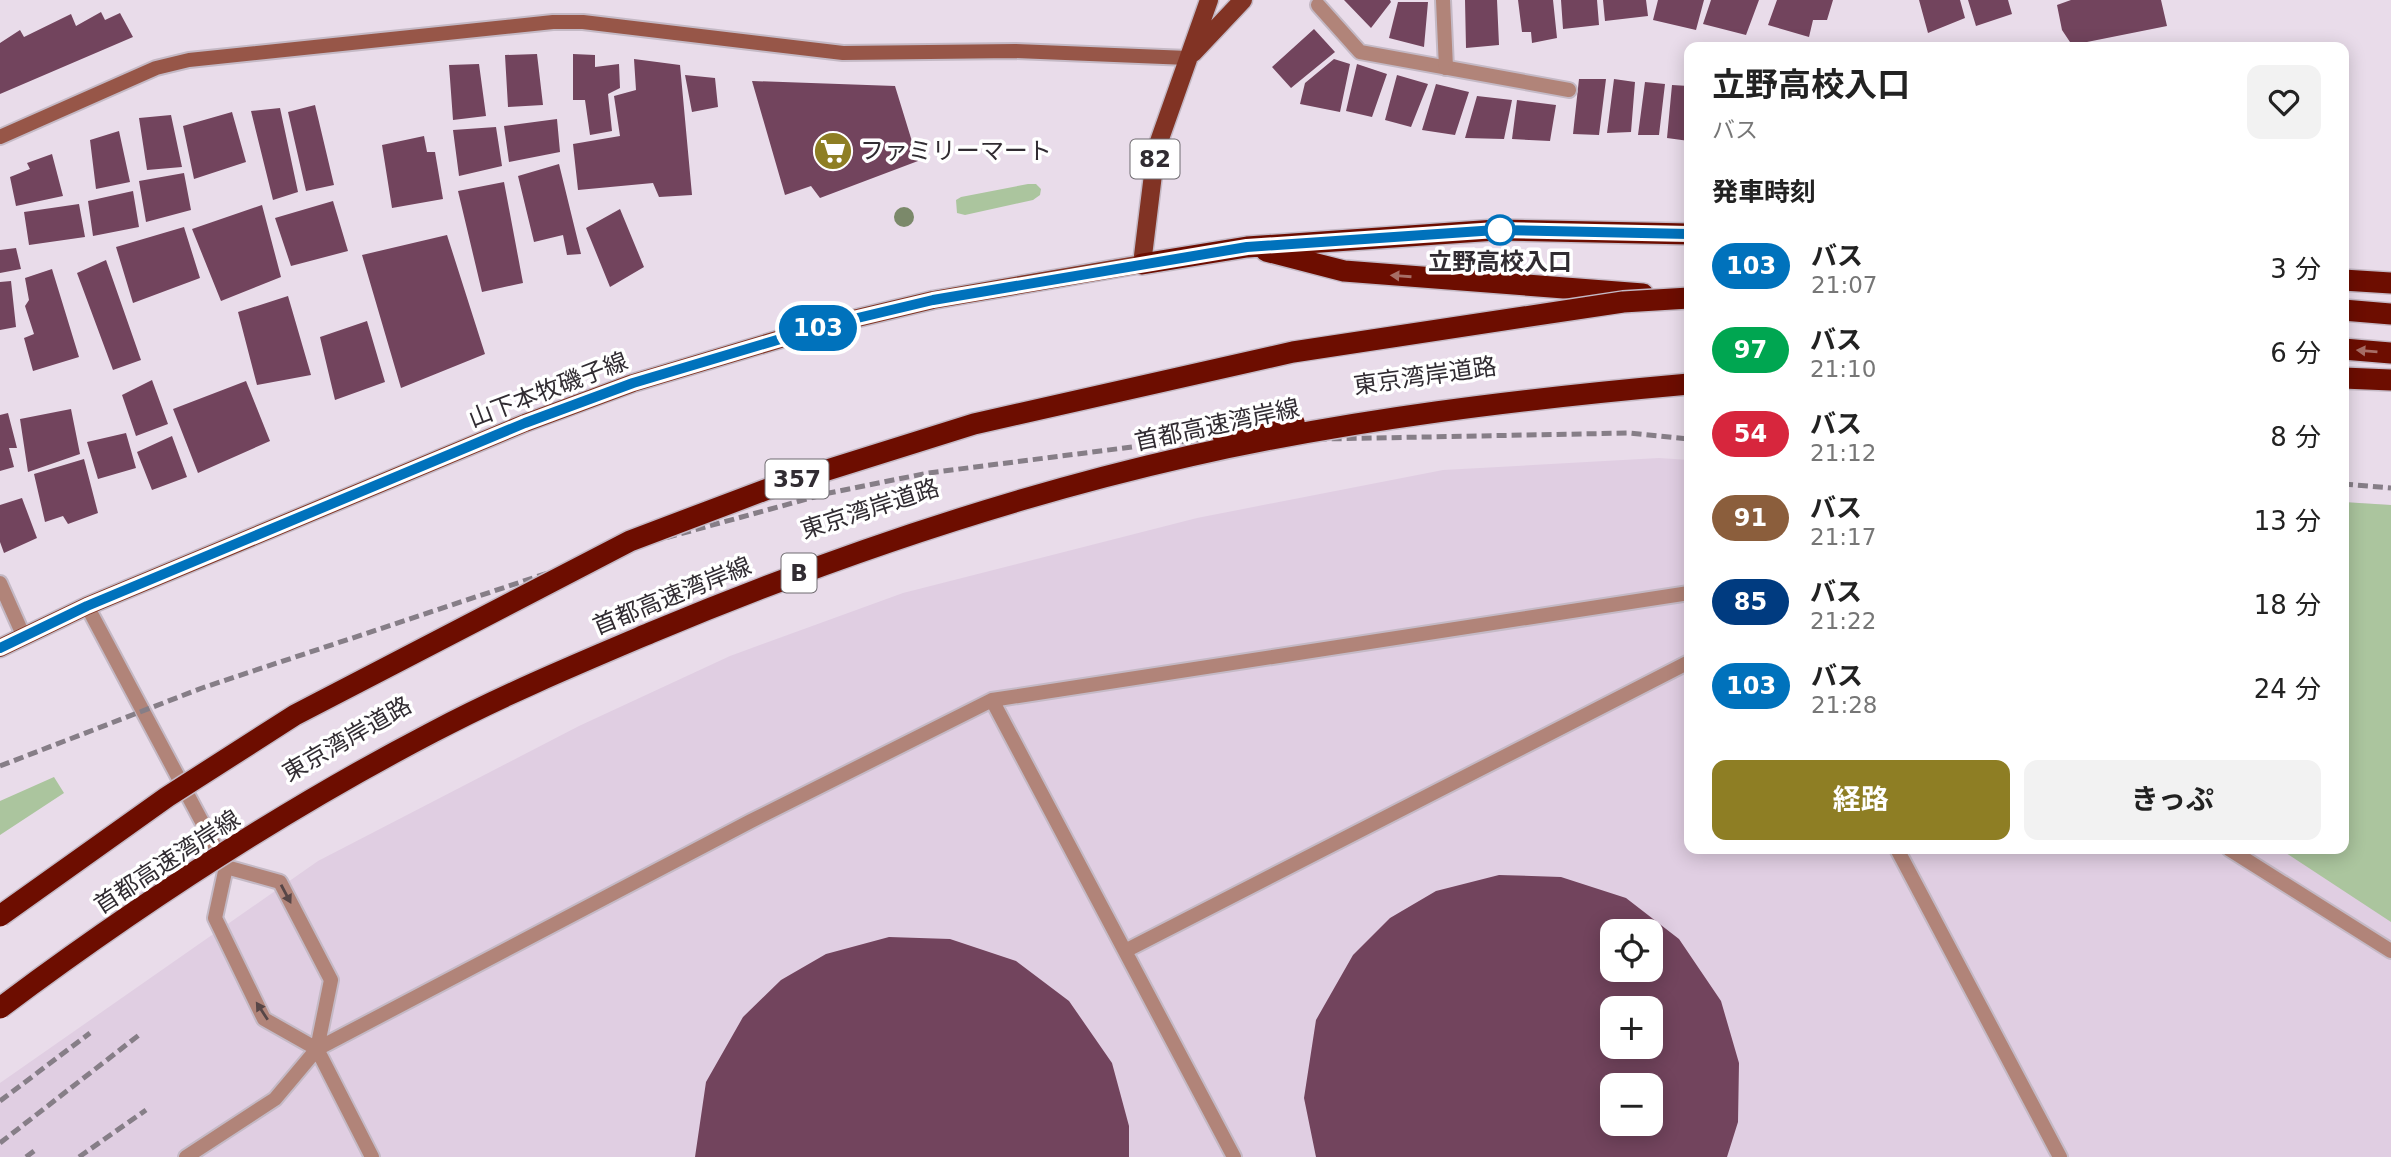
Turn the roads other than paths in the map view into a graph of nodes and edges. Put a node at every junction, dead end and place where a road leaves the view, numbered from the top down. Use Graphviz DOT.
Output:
graph roads {
  1 [pos="1209,0"];
  2 [pos="1243,0"];
  3 [pos="1443,0"];
  4 [pos="1318,5"];
  5 [pos="1188,58"];
  6 [pos="1446,68"];
  7 [pos="1569,90"];
  8 [pos="0,136"];
  9 [pos="1684,234"];
  10 [pos="1247,247"];
  11 [pos="1142,264"];
  12 [pos="2349,281"];
  13 [pos="2391,283"];
  14 [pos="1684,290"];
  15 [pos="2349,293"];
  16 [pos="2391,295"];
  17 [pos="1684,298"];
  18 [pos="1684,298"];
  19 [pos="2349,310"];
  20 [pos="2391,314"];
  21 [pos="2349,350"];
  22 [pos="2391,354"];
  23 [pos="1684,373"];
  24 [pos="2349,377"];
  25 [pos="2391,380"];
  26 [pos="1684,384"];
  27 [pos="2349,388"];
  28 [pos="2391,390"];
  29 [pos="0,583"];
  30 [pos="1684,594"];
  31 [pos="87,606"];
  32 [pos="24,637"];
  33 [pos="0,648"];
  34 [pos="1684,665"];
  35 [pos="992,700"];
  36 [pos="1900,854"];
  37 [pos="2237,854"];
  38 [pos="226,867"];
  39 [pos="0,902"];
  40 [pos="0,916"];
  41 [pos="1125,951"];
  42 [pos="2391,951"];
  43 [pos="0,995"];
  44 [pos="0,1008"];
  45 [pos="317,1049"];
  46 [pos="186,1157"];
  47 [pos="372,1157"];
  48 [pos="1234,1157"];
  49 [pos="2060,1157"];
  1 -- 5 [label="main road, 82"];
  2 -- 5 [label="main road, 82"];
  3 -- 6 [label="street"];
  4 -- 6 [label="street"];
  5 -- 8 [label="street"];
  5 -- 11 [label="main road, 82"];
  6 -- 7 [label="street"];
  9 -- 10 [label="highway, 東京湾岸道路 / 357"];
  10 -- 11 [label="highway, 東京湾岸道路 / 357"];
  17 -- 10 [label="highway, 東京湾岸道路 / 357, one-way"];
  11 -- 31 [label="main road, 山下本牧磯子線"];
  12 -- 13 [label="highway"];
  14 -- 39 [label="highway"];
  15 -- 16 [label="highway"];
  18 -- 40 [label="highway, 東京湾岸道路 / 357, bridge"];
  19 -- 20 [label="highway"];
  22 -- 21 [label="highway, one-way"];
  23 -- 43 [label="highway, 東京湾岸道路, bridge"];
  24 -- 25 [label="highway"];
  26 -- 44 [label="highway, 首都高速湾岸線 / B, bridge"];
  27 -- 28 [label="highway"];
  29 -- 32 [label="street"];
  30 -- 35 [label="street"];
  31 -- 32 [label="main road, 山下本牧磯子線"];
  31 -- 38 [label="street"];
  32 -- 33 [label="main road, 山下本牧磯子線"];
  34 -- 41 [label="street"];
  35 -- 41 [label="street"];
  35 -- 45 [label="street"];
  36 -- 49 [label="street"];
  37 -- 42 [label="street"];
  45 -- 38 [label="street, one-way"];
  38 -- 45 [label="street, one-way"];
  41 -- 48 [label="street"];
  45 -- 46 [label="street"];
  45 -- 47 [label="street"];
}
